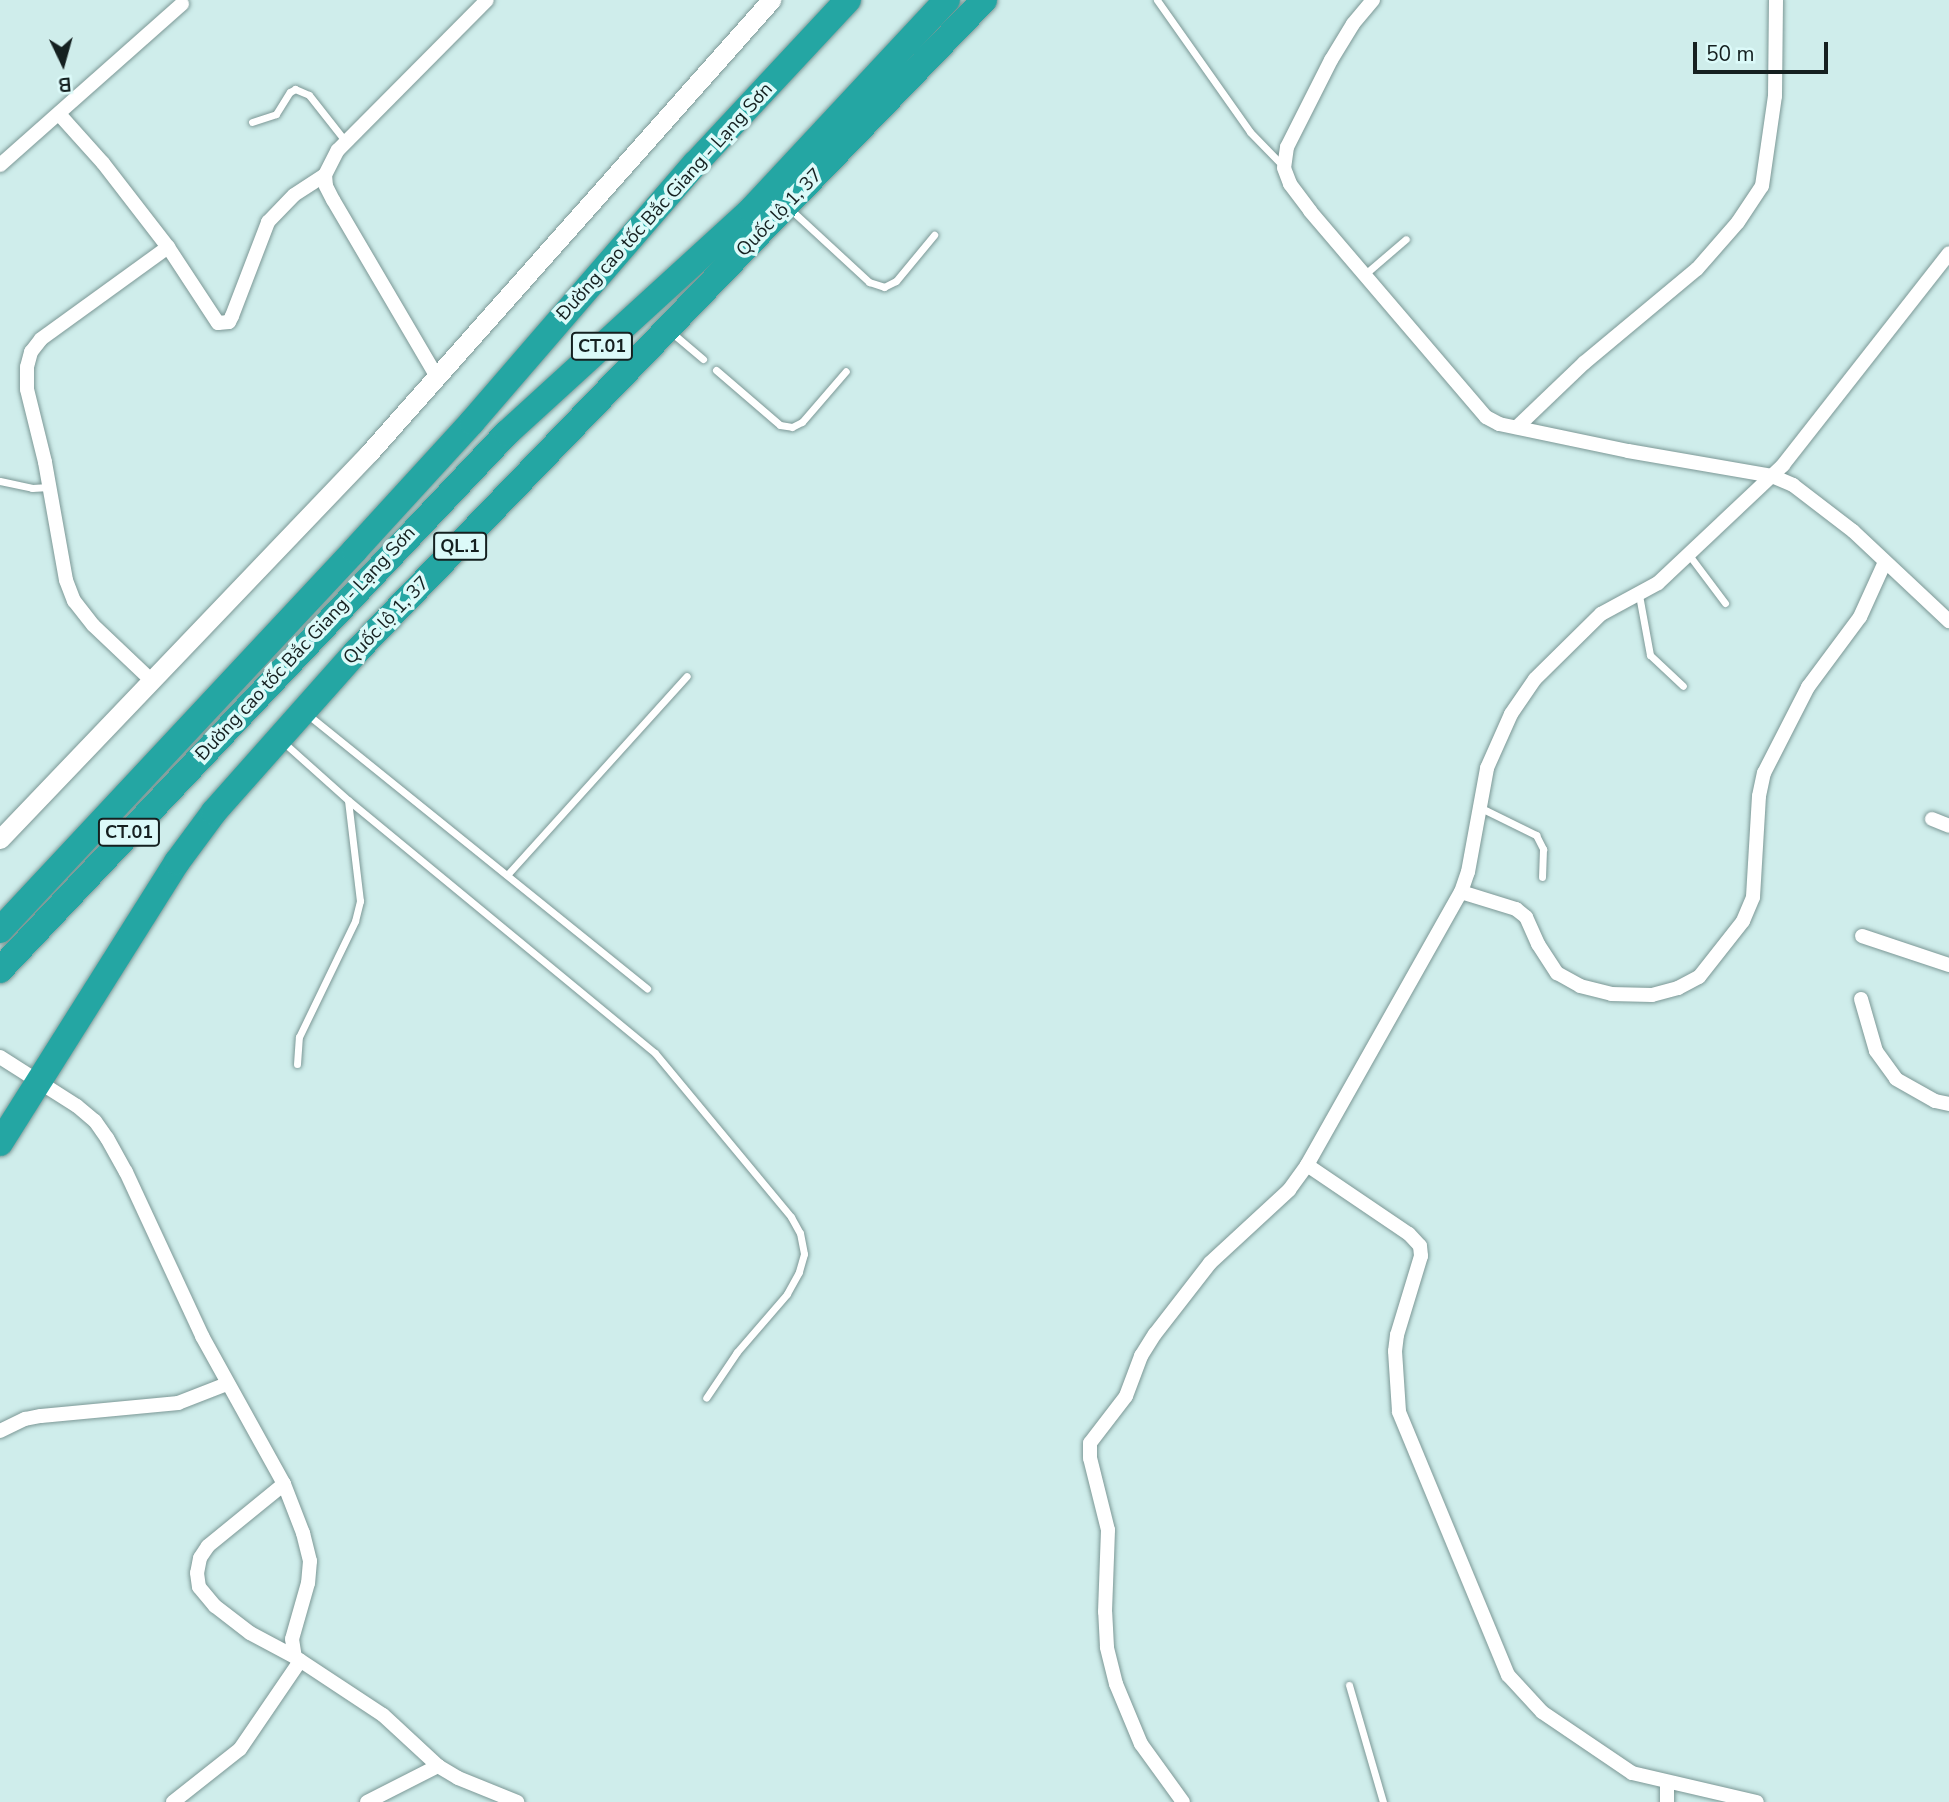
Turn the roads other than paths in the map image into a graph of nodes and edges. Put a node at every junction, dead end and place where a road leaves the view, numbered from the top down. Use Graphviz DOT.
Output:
graph roads {
  1 [pos="486,0"];
  2 [pos="771,0"];
  3 [pos="848,0"];
  4 [pos="947,0"];
  5 [pos="985,0"];
  6 [pos="1157,0"];
  7 [pos="1373,0"];
  8 [pos="1776,0"];
  9 [pos="182,4"];
  10 [pos="59,114"];
  11 [pos="252,122"];
  12 [pos="346,142"];
  13 [pos="0,165"];
  14 [pos="1284,168"];
  15 [pos="325,175"];
  16 [pos="787,206"];
  17 [pos="934,235"];
  18 [pos="1406,239"];
  19 [pos="168,247"];
  20 [pos="1949,253"];
  21 [pos="1364,276"];
  22 [pos="668,330"];
  23 [pos="703,359"];
  24 [pos="716,370"];
  25 [pos="846,370"];
  26 [pos="437,377"];
  27 [pos="1517,427"];
  28 [pos="1772,475"];
  29 [pos="0,481"];
  30 [pos="50,487"];
  31 [pos="1689,555"];
  32 [pos="1885,562"];
  33 [pos="1639,595"];
  34 [pos="1725,603"];
  35 [pos="1949,621"];
  36 [pos="687,676"];
  37 [pos="152,681"];
  38 [pos="1683,686"];
  39 [pos="304,711"];
  40 [pos="279,738"];
  41 [pos="348,800"];
  42 [pos="1479,806"];
  43 [pos="1932,819"];
  44 [pos="1949,826"];
  45 [pos="0,839"];
  46 [pos="507,875"];
  47 [pos="1542,877"];
  48 [pos="1461,892"];
  49 [pos="0,930"];
  50 [pos="1862,936"];
  51 [pos="1949,965"];
  52 [pos="0,970"];
  53 [pos="647,988"];
  54 [pos="1861,999"];
  55 [pos="0,1057"];
  56 [pos="298,1064"];
  57 [pos="37,1082"];
  58 [pos="1949,1104"];
  59 [pos="0,1143"];
  60 [pos="1307,1165"];
  61 [pos="227,1384"];
  62 [pos="706,1398"];
  63 [pos="0,1432"];
  64 [pos="284,1485"];
  65 [pos="298,1659"];
  66 [pos="1349,1685"];
  67 [pos="438,1766"];
  68 [pos="1667,1783"];
  69 [pos="1748,1801"];
  70 [pos="173,1802"];
  71 [pos="367,1802"];
  72 [pos="517,1802"];
  73 [pos="1182,1802"];
  74 [pos="1383,1802"];
  75 [pos="1667,1802"];
  1 -- 12 [label="street"];
  2 -- 26 [label="street"];
  3 -- 49 [label="highway, Đường cao tốc Bắc Giang - Lạng Sơn / CT.01"];
  4 -- 52 [label="highway, Đường cao tốc Bắc Giang - Lạng Sơn / CT.01"];
  5 -- 16 [label="highway, Quốc lộ 1, 37 / QL.1"];
  6 -- 14 [label="lane"];
  7 -- 14 [label="street"];
  8 -- 27 [label="street"];
  9 -- 10 [label="street"];
  10 -- 13 [label="street"];
  10 -- 19 [label="street"];
  11 -- 12 [label="lane"];
  12 -- 15 [label="street"];
  14 -- 21 [label="street"];
  15 -- 19 [label="street"];
  15 -- 26 [label="street"];
  16 -- 17 [label="lane"];
  16 -- 22 [label="highway, Quốc lộ 1, 37 / QL.1"];
  18 -- 21 [label="lane"];
  19 -- 30 [label="street"];
  20 -- 28 [label="street"];
  21 -- 27 [label="street"];
  22 -- 23 [label="lane"];
  22 -- 39 [label="highway, Quốc lộ 1, 37 / QL.1"];
  24 -- 25 [label="lane"];
  26 -- 37 [label="street"];
  27 -- 28 [label="street"];
  28 -- 31 [label="street"];
  28 -- 32 [label="street"];
  29 -- 30 [label="lane"];
  30 -- 37 [label="street"];
  31 -- 33 [label="street"];
  31 -- 34 [label="lane"];
  32 -- 35 [label="street"];
  32 -- 48 [label="street"];
  33 -- 38 [label="lane"];
  33 -- 42 [label="street"];
  36 -- 46 [label="lane"];
  37 -- 45 [label="street"];
  39 -- 40 [label="highway, Quốc lộ 1, 37 / QL.1"];
  39 -- 46 [label="lane"];
  40 -- 41 [label="lane"];
  40 -- 57 [label="highway, Quốc lộ 1, 37 / QL.1"];
  41 -- 56 [label="lane"];
  41 -- 62 [label="lane"];
  42 -- 47 [label="lane"];
  42 -- 48 [label="street"];
  43 -- 44 [label="street"];
  46 -- 53 [label="lane"];
  48 -- 60 [label="street"];
  50 -- 51 [label="street"];
  54 -- 58 [label="street"];
  55 -- 57 [label="street"];
  57 -- 59 [label="highway, Quốc lộ 1, 37 / QL.1"];
  57 -- 61 [label="street"];
  60 -- 68 [label="street"];
  60 -- 73 [label="street"];
  61 -- 63 [label="street"];
  61 -- 64 [label="street"];
  64 -- 65 [label="street"];
  64 -- 65 [label="street"];
  65 -- 67 [label="street"];
  65 -- 70 [label="street"];
  66 -- 74 [label="lane"];
  67 -- 71 [label="street"];
  67 -- 72 [label="street"];
  68 -- 69 [label="street"];
  68 -- 75 [label="street"];
}
